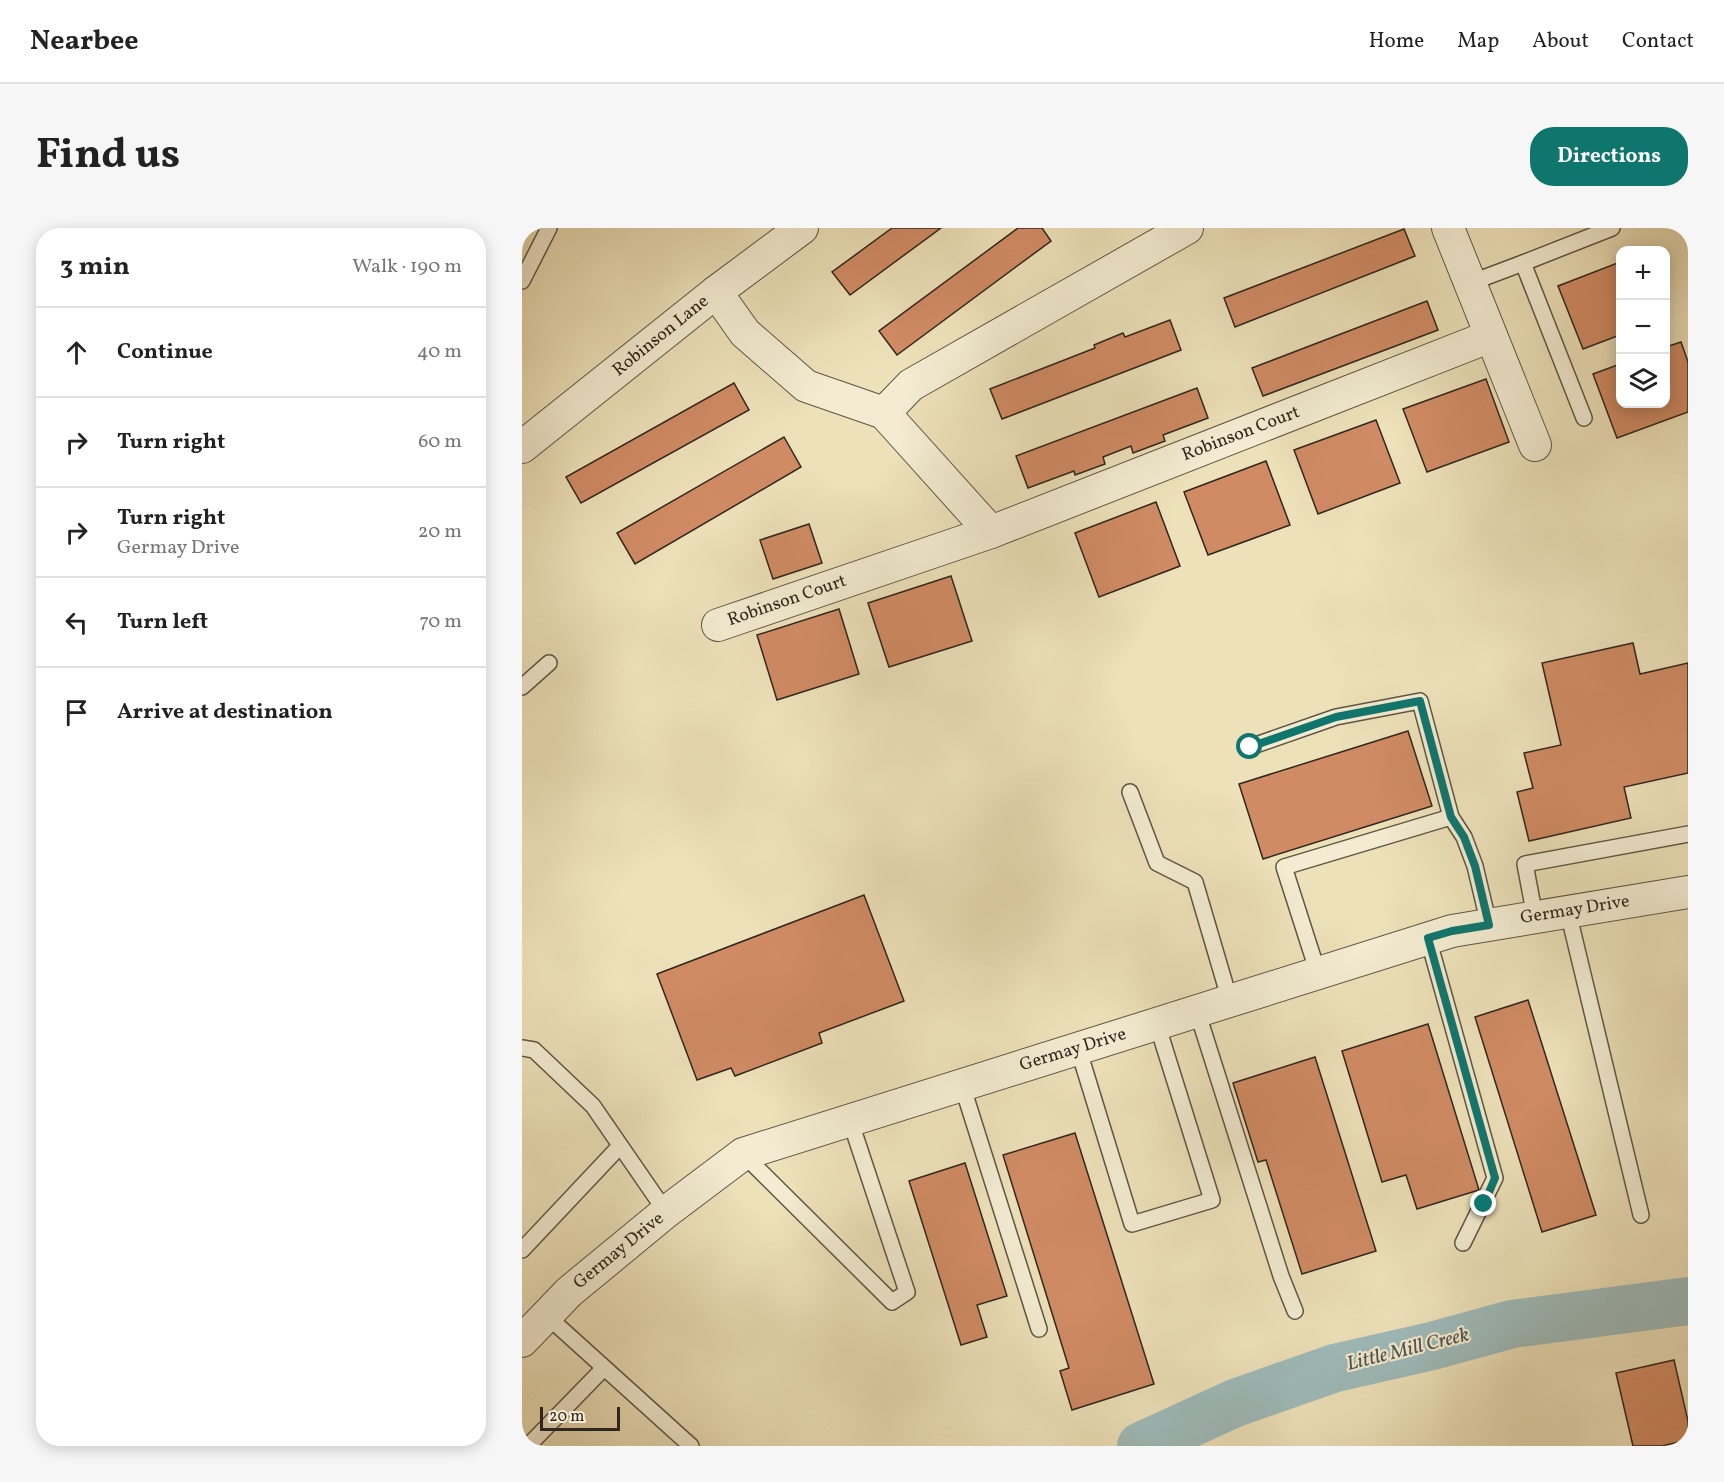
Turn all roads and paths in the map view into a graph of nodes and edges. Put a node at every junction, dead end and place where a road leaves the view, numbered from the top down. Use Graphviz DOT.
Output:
graph roads {
  1 [pos="549,228"];
  2 [pos="802,228"];
  3 [pos="1187,228"];
  4 [pos="1448,228"];
  5 [pos="1612,228"];
  6 [pos="1523,263"];
  7 [pos="522,281"];
  8 [pos="1470,283"];
  9 [pos="716,292"];
  10 [pos="1491,336"];
  11 [pos="885,413"];
  12 [pos="1584,418"];
  13 [pos="1535,445"];
  14 [pos="522,447"];
  15 [pos="992,532"];
  16 [pos="718,624"];
  17 [pos="549,663"];
  18 [pos="522,687"];
  19 [pos="1250,747"];
  20 [pos="1130,792"];
  21 [pos="1451,817"];
  22 [pos="1688,834"];
  23 [pos="1688,892"];
  24 [pos="1568,912"];
  25 [pos="1535,917"];
  26 [pos="1489,925"];
  27 [pos="1428,938"];
  28 [pos="1318,973"];
  29 [pos="1230,1000"];
  30 [pos="1197,1011"];
  31 [pos="1157,1024"];
  32 [pos="522,1048"];
  33 [pos="1078,1048"];
  34 [pos="962,1085"];
  35 [pos="850,1120"];
  36 [pos="620,1146"];
  37 [pos="743,1154"];
  38 [pos="666,1212"];
  39 [pos="1641,1215"];
  40 [pos="1463,1243"];
  41 [pos="522,1250"];
  42 [pos="1295,1311"];
  43 [pos="546,1315"];
  44 [pos="1039,1329"];
  45 [pos="522,1341"];
  46 [pos="604,1368"];
  47 [pos="528,1446"];
  48 [pos="691,1446"];
  1 -- 7 [label="lane"];
  2 -- 9 [label="street, Robinson Lane"];
  3 -- 11 [label="street"];
  4 -- 8 [label="street"];
  5 -- 6 [label="lane"];
  6 -- 8 [label="lane"];
  6 -- 12 [label="lane"];
  8 -- 10 [label="street"];
  9 -- 11 [label="street"];
  9 -- 14 [label="street, Robinson Lane"];
  10 -- 13 [label="street"];
  10 -- 15 [label="street, Robinson Court"];
  11 -- 15 [label="street"];
  15 -- 16 [label="street, Robinson Court"];
  17 -- 18 [label="lane"];
  19 -- 21 [label="lane"];
  20 -- 29 [label="lane"];
  21 -- 26 [label="lane"];
  21 -- 28 [label="lane"];
  22 -- 25 [label="lane"];
  23 -- 24 [label="street, Germay Drive"];
  24 -- 25 [label="street, Germay Drive"];
  24 -- 39 [label="lane"];
  25 -- 26 [label="street, Germay Drive"];
  26 -- 27 [label="street, Germay Drive"];
  27 -- 28 [label="street, Germay Drive"];
  27 -- 40 [label="lane"];
  28 -- 29 [label="street, Germay Drive"];
  29 -- 30 [label="street, Germay Drive"];
  30 -- 31 [label="street, Germay Drive"];
  30 -- 42 [label="lane"];
  31 -- 33 [label="street, Germay Drive"];
  31 -- 33 [label="lane"];
  32 -- 36 [label="lane"];
  33 -- 34 [label="street, Germay Drive"];
  34 -- 35 [label="street, Germay Drive"];
  34 -- 44 [label="lane"];
  35 -- 37 [label="street, Germay Drive"];
  35 -- 37 [label="lane"];
  36 -- 38 [label="lane"];
  36 -- 41 [label="lane"];
  37 -- 38 [label="street, Germay Drive"];
  38 -- 43 [label="street, Germay Drive"];
  43 -- 45 [label="street, Germay Drive"];
  43 -- 46 [label="lane"];
  46 -- 47 [label="lane"];
  46 -- 48 [label="lane"];
}
